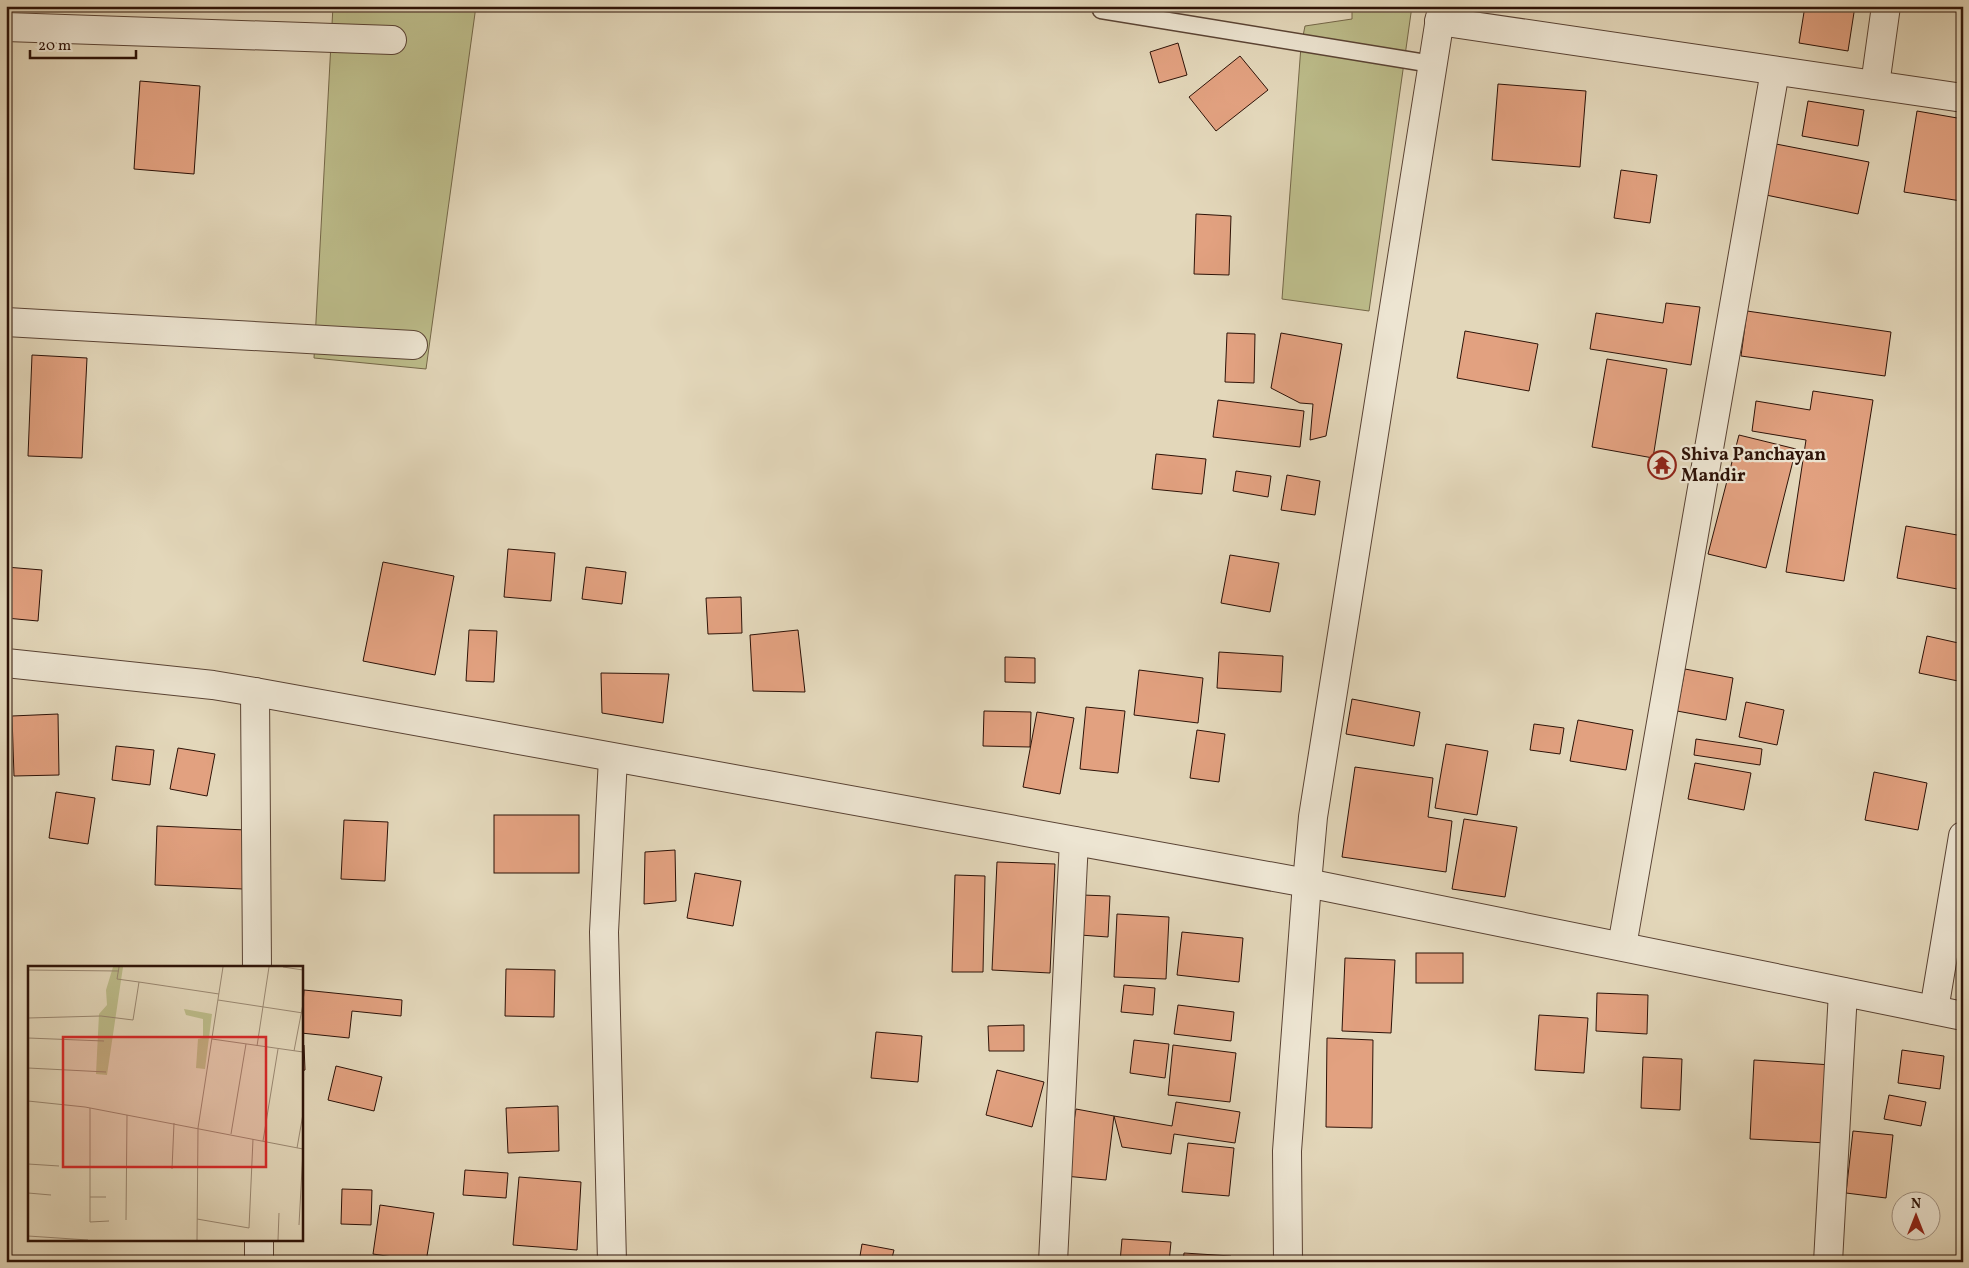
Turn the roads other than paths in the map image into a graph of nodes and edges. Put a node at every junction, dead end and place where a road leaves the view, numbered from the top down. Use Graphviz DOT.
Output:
graph roads {
  1 [pos="1886,6"];
  2 [pos="1101,10"];
  3 [pos="1440,14"];
  4 [pos="6,26"];
  5 [pos="392,40"];
  6 [pos="1432,64"];
  7 [pos="1775,71"];
  8 [pos="1875,85"];
  9 [pos="1963,98"];
  10 [pos="6,322"];
  11 [pos="413,344"];
  12 [pos="6,662"];
  13 [pos="255,692"];
  14 [pos="613,758"];
  15 [pos="1963,836"];
  16 [pos="1074,841"];
  17 [pos="1307,883"];
  18 [pos="1622,946"];
  19 [pos="257,966"];
  20 [pos="1843,992"];
  21 [pos="1934,1010"];
  22 [pos="1963,1016"];
  23 [pos="259,1240"];
  24 [pos="259,1262"];
  25 [pos="612,1262"];
  26 [pos="1053,1262"];
  27 [pos="1288,1262"];
  28 [pos="1828,1262"];
  1 -- 8 [label="street"];
  2 -- 6 [label="lane"];
  3 -- 6 [label="street"];
  3 -- 7 [label="street"];
  4 -- 5 [label="street"];
  6 -- 17 [label="street"];
  7 -- 8 [label="street"];
  7 -- 18 [label="street"];
  8 -- 9 [label="street"];
  10 -- 11 [label="street"];
  12 -- 13 [label="street"];
  13 -- 14 [label="street"];
  13 -- 19 [label="street"];
  14 -- 16 [label="street"];
  14 -- 25 [label="street"];
  15 -- 21 [label="street"];
  16 -- 17 [label="street"];
  16 -- 26 [label="street"];
  17 -- 18 [label="street"];
  17 -- 27 [label="street"];
  18 -- 20 [label="street"];
  20 -- 21 [label="street"];
  20 -- 28 [label="street"];
  21 -- 22 [label="street"];
  23 -- 24 [label="street"];
}
